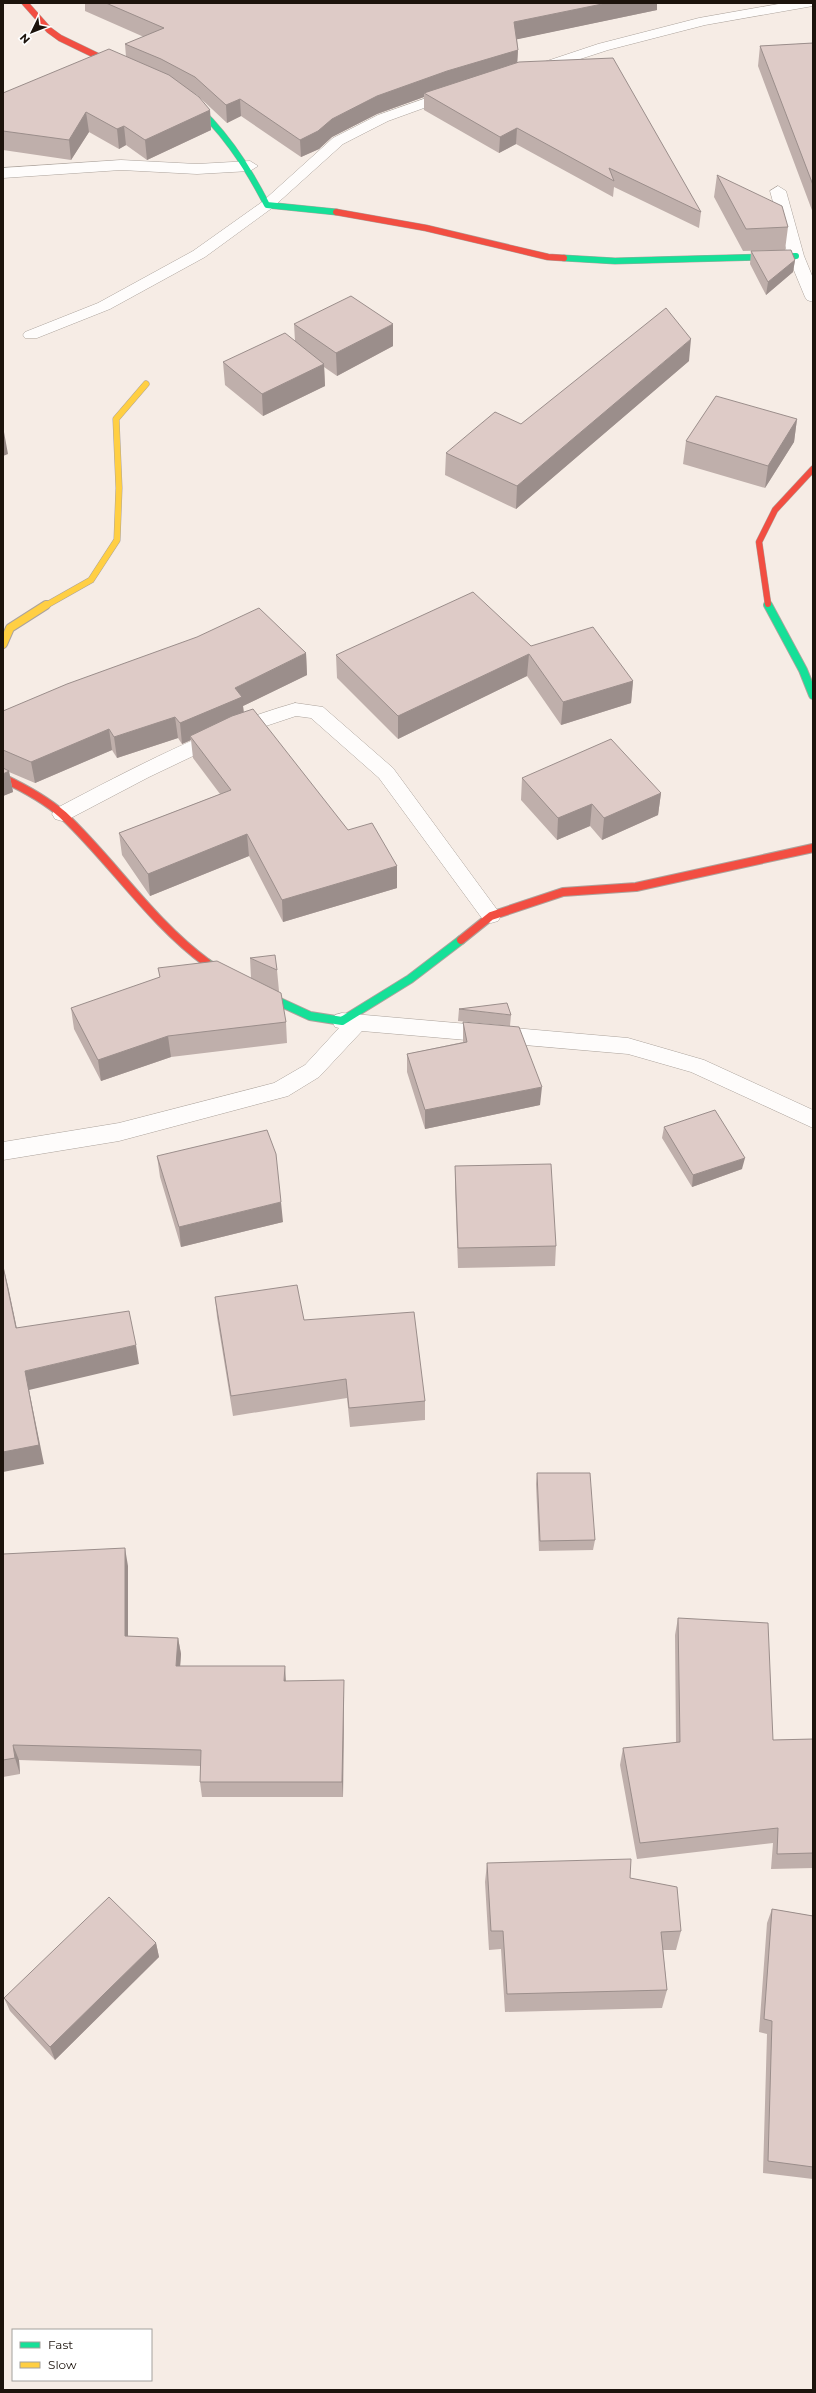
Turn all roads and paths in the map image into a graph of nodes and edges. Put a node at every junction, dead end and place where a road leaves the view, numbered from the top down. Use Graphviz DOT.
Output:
graph roads {
  1 [pos="25,3"];
  2 [pos="808,3"];
  3 [pos="127,70"];
  4 [pos="517,75"];
  5 [pos="467,89"];
  6 [pos="176,90"];
  7 [pos="250,166"];
  8 [pos="3,174"];
  9 [pos="778,191"];
  10 [pos="267,205"];
  11 [pos="796,256"];
  12 [pos="813,298"];
  13 [pos="31,335"];
  14 [pos="146,384"];
  15 [pos="813,469"];
  16 [pos="3,644"];
  17 [pos="813,695"];
  18 [pos="3,778"];
  19 [pos="62,814"];
  20 [pos="813,848"];
  21 [pos="491,916"];
  22 [pos="349,1022"];
  23 [pos="813,1120"];
  24 [pos="3,1151"];
  1 -- 3 [label="street"];
  2 -- 4 [label="street"];
  5 -- 10 [label="street"];
  6 -- 7 [label="street"];
  7 -- 8 [label="street"];
  7 -- 10 [label="street"];
  9 -- 11 [label="street"];
  10 -- 11 [label="street"];
  10 -- 13 [label="street"];
  11 -- 12 [label="street"];
  14 -- 16 [label="street"];
  15 -- 17 [label="street"];
  18 -- 19 [label="street"];
  19 -- 21 [label="street"];
  19 -- 22 [label="street"];
  20 -- 21 [label="street"];
  21 -- 22 [label="street"];
  22 -- 23 [label="street"];
  22 -- 24 [label="street"];
}
